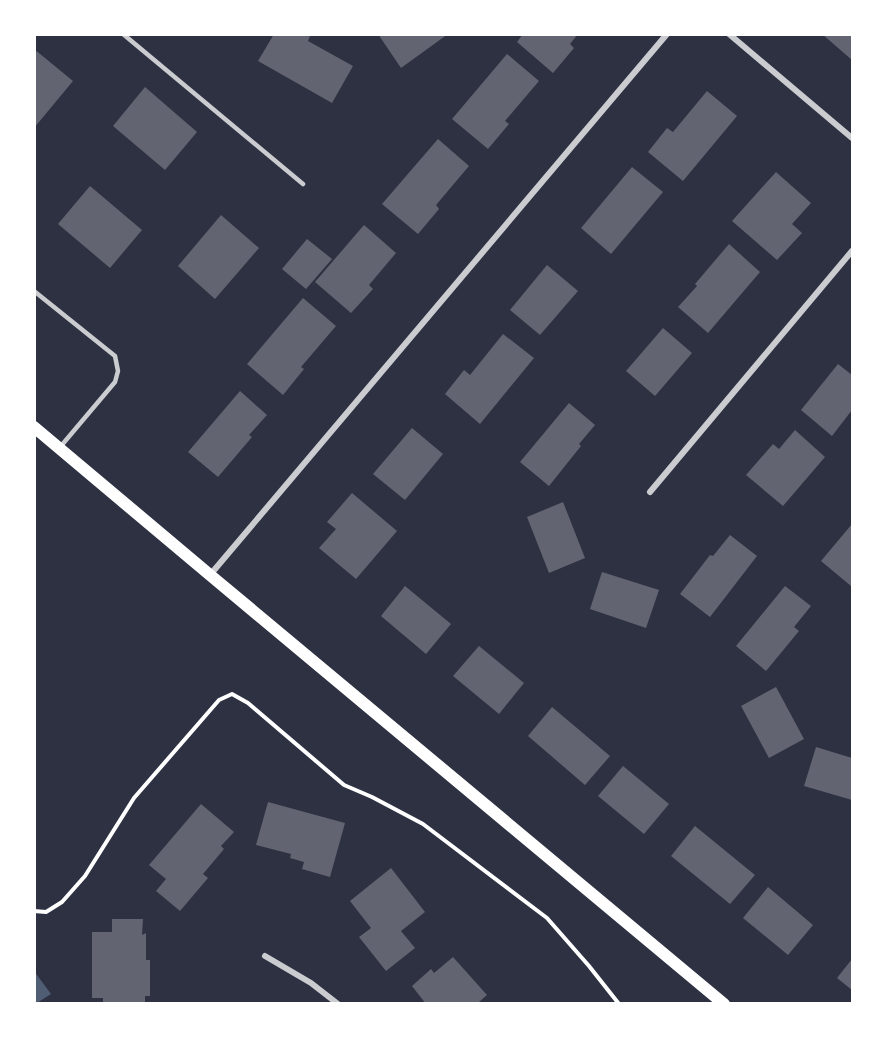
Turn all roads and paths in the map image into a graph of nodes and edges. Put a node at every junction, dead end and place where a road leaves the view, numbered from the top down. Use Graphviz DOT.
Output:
graph roads {
  1 [pos="123,34"];
  2 [pos="667,34"];
  3 [pos="729,34"];
  4 [pos="852,138"];
  5 [pos="303,184"];
  6 [pos="852,251"];
  7 [pos="34,291"];
  8 [pos="34,427"];
  9 [pos="59,448"];
  10 [pos="650,492"];
  11 [pos="210,575"];
  12 [pos="34,911"];
  13 [pos="265,956"];
  14 [pos="338,1004"];
  15 [pos="619,1004"];
  16 [pos="724,1004"];
  1 -- 5 [label="lane"];
  2 -- 11 [label="street"];
  3 -- 4 [label="street"];
  6 -- 10 [label="street"];
  7 -- 9 [label="lane"];
  8 -- 9 [label="main road"];
  9 -- 11 [label="main road"];
  11 -- 16 [label="main road"];
  12 -- 15 [label="path"];
  13 -- 14 [label="street"];
}
